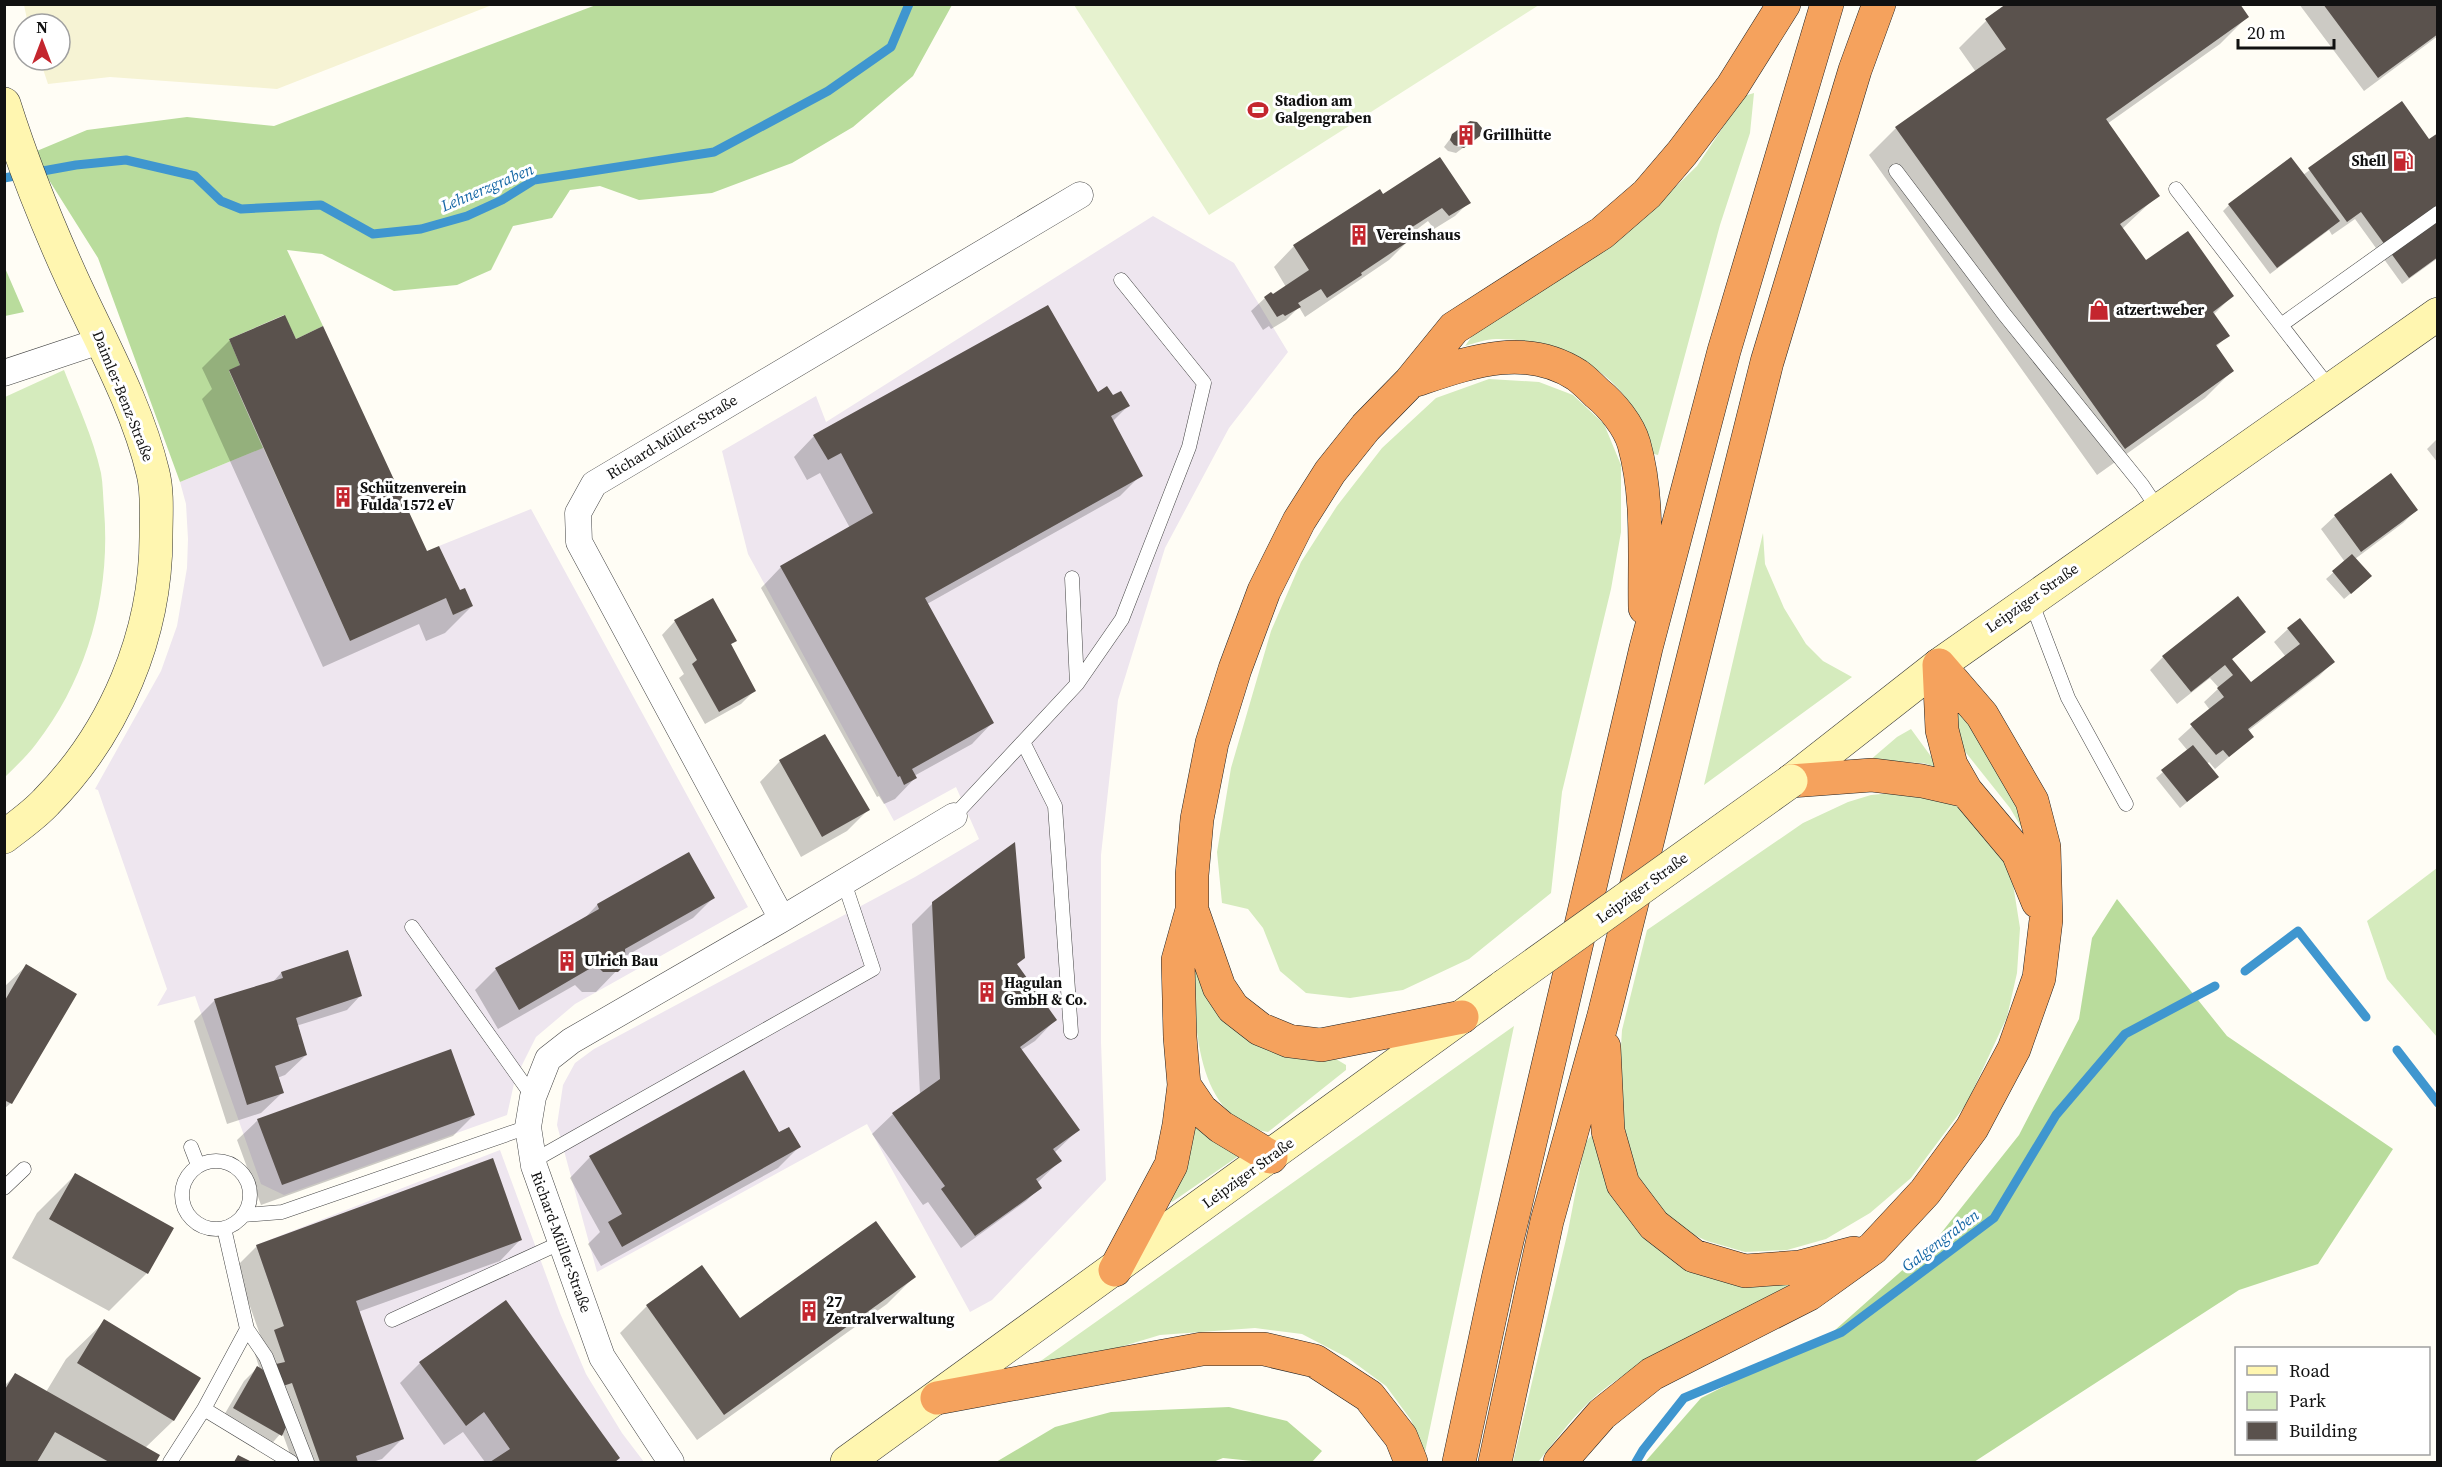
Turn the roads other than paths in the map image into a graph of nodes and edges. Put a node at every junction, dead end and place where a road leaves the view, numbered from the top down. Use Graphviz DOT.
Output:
graph roads {
  1 [pos="1784,4"];
  2 [pos="1827,4"];
  3 [pos="1879,4"];
  4 [pos="4,104"];
  5 [pos="1896,171"];
  6 [pos="2176,189"];
  7 [pos="1080,195"];
  8 [pos="2438,213"];
  9 [pos="1121,279"];
  10 [pos="2438,314"];
  11 [pos="2281,326"];
  12 [pos="103,340"];
  13 [pos="4,373"];
  14 [pos="1410,382"];
  15 [pos="2331,390"];
  16 [pos="2158,509"];
  17 [pos="1072,578"];
  18 [pos="2030,599"];
  19 [pos="1646,648"];
  20 [pos="1938,665"];
  21 [pos="1077,684"];
  22 [pos="1023,742"];
  23 [pos="1791,781"];
  24 [pos="1966,791"];
  25 [pos="2126,804"];
  26 [pos="954,816"];
  27 [pos="4,837"];
  28 [pos="844,882"];
  29 [pos="782,919"];
  30 [pos="2046,920"];
  31 [pos="412,927"];
  32 [pos="1194,958"];
  33 [pos="1462,1017"];
  34 [pos="1603,1019"];
  35 [pos="1071,1032"];
  36 [pos="1184,1085"];
  37 [pos="533,1097"];
  38 [pos="528,1127"];
  39 [pos="191,1147"];
  40 [pos="1271,1156"];
  41 [pos="533,1161"];
  42 [pos="198,1165"];
  43 [pos="24,1169"];
  44 [pos="4,1188"];
  45 [pos="243,1215"];
  46 [pos="224,1228"];
  47 [pos="560,1242"];
  48 [pos="1873,1248"];
  49 [pos="1115,1270"];
  50 [pos="392,1320"];
  51 [pos="247,1329"];
  52 [pos="937,1398"];
  53 [pos="204,1409"];
  54 [pos="170,1462"];
  55 [pos="291,1462"];
  56 [pos="307,1462"];
  57 [pos="671,1462"];
  58 [pos="847,1462"];
  59 [pos="1411,1462"];
  60 [pos="1460,1462"];
  61 [pos="1495,1462"];
  62 [pos="1560,1462"];
  1 -- 14 [label="highway"];
  2 -- 19 [label="highway"];
  3 -- 34 [label="highway"];
  4 -- 12 [label="main road, Daimler-Benz-Straße"];
  5 -- 16 [label="lane"];
  6 -- 11 [label="lane"];
  7 -- 29 [label="street, Richard-Müller-Straße"];
  8 -- 11 [label="lane"];
  9 -- 21 [label="lane"];
  10 -- 15 [label="main road, Leipziger Straße"];
  11 -- 15 [label="lane"];
  12 -- 13 [label="street"];
  12 -- 27 [label="main road, Daimler-Benz-Straße"];
  14 -- 19 [label="highway"];
  14 -- 32 [label="highway"];
  15 -- 16 [label="main road, Leipziger Straße"];
  16 -- 18 [label="main road, Leipziger Straße"];
  17 -- 21 [label="lane"];
  18 -- 20 [label="main road, Leipziger Straße"];
  18 -- 25 [label="lane"];
  19 -- 60 [label="highway"];
  20 -- 23 [label="main road, Leipziger Straße"];
  20 -- 24 [label="highway"];
  20 -- 30 [label="highway"];
  21 -- 22 [label="lane"];
  22 -- 26 [label="lane"];
  22 -- 35 [label="lane"];
  23 -- 24 [label="highway"];
  23 -- 33 [label="main road, Leipziger Straße, bridge"];
  24 -- 30 [label="highway"];
  26 -- 28 [label="street, Richard-Müller-Straße"];
  28 -- 29 [label="street, Richard-Müller-Straße"];
  28 -- 41 [label="lane"];
  29 -- 37 [label="street, Richard-Müller-Straße"];
  30 -- 48 [label="highway"];
  31 -- 37 [label="lane"];
  32 -- 33 [label="highway"];
  32 -- 36 [label="highway"];
  33 -- 40 [label="main road, Leipziger Straße"];
  34 -- 48 [label="highway"];
  34 -- 61 [label="highway"];
  36 -- 40 [label="highway"];
  36 -- 49 [label="highway"];
  37 -- 38 [label="street, Richard-Müller-Straße"];
  38 -- 41 [label="street, Richard-Müller-Straße"];
  38 -- 45 [label="lane"];
  39 -- 42 [label="lane"];
  40 -- 49 [label="main road, Leipziger Straße"];
  41 -- 47 [label="street, Richard-Müller-Straße"];
  42 -- 45 [label="lane"];
  42 -- 46 [label="lane"];
  43 -- 44 [label="lane"];
  45 -- 46 [label="lane"];
  46 -- 51 [label="lane"];
  47 -- 50 [label="lane"];
  47 -- 57 [label="street, Richard-Müller-Straße"];
  48 -- 62 [label="highway"];
  49 -- 52 [label="main road, Leipziger Straße"];
  51 -- 53 [label="lane"];
  51 -- 56 [label="lane"];
  52 -- 58 [label="main road, Leipziger Straße"];
  52 -- 59 [label="highway"];
  53 -- 54 [label="lane"];
  53 -- 55 [label="lane"];
}
